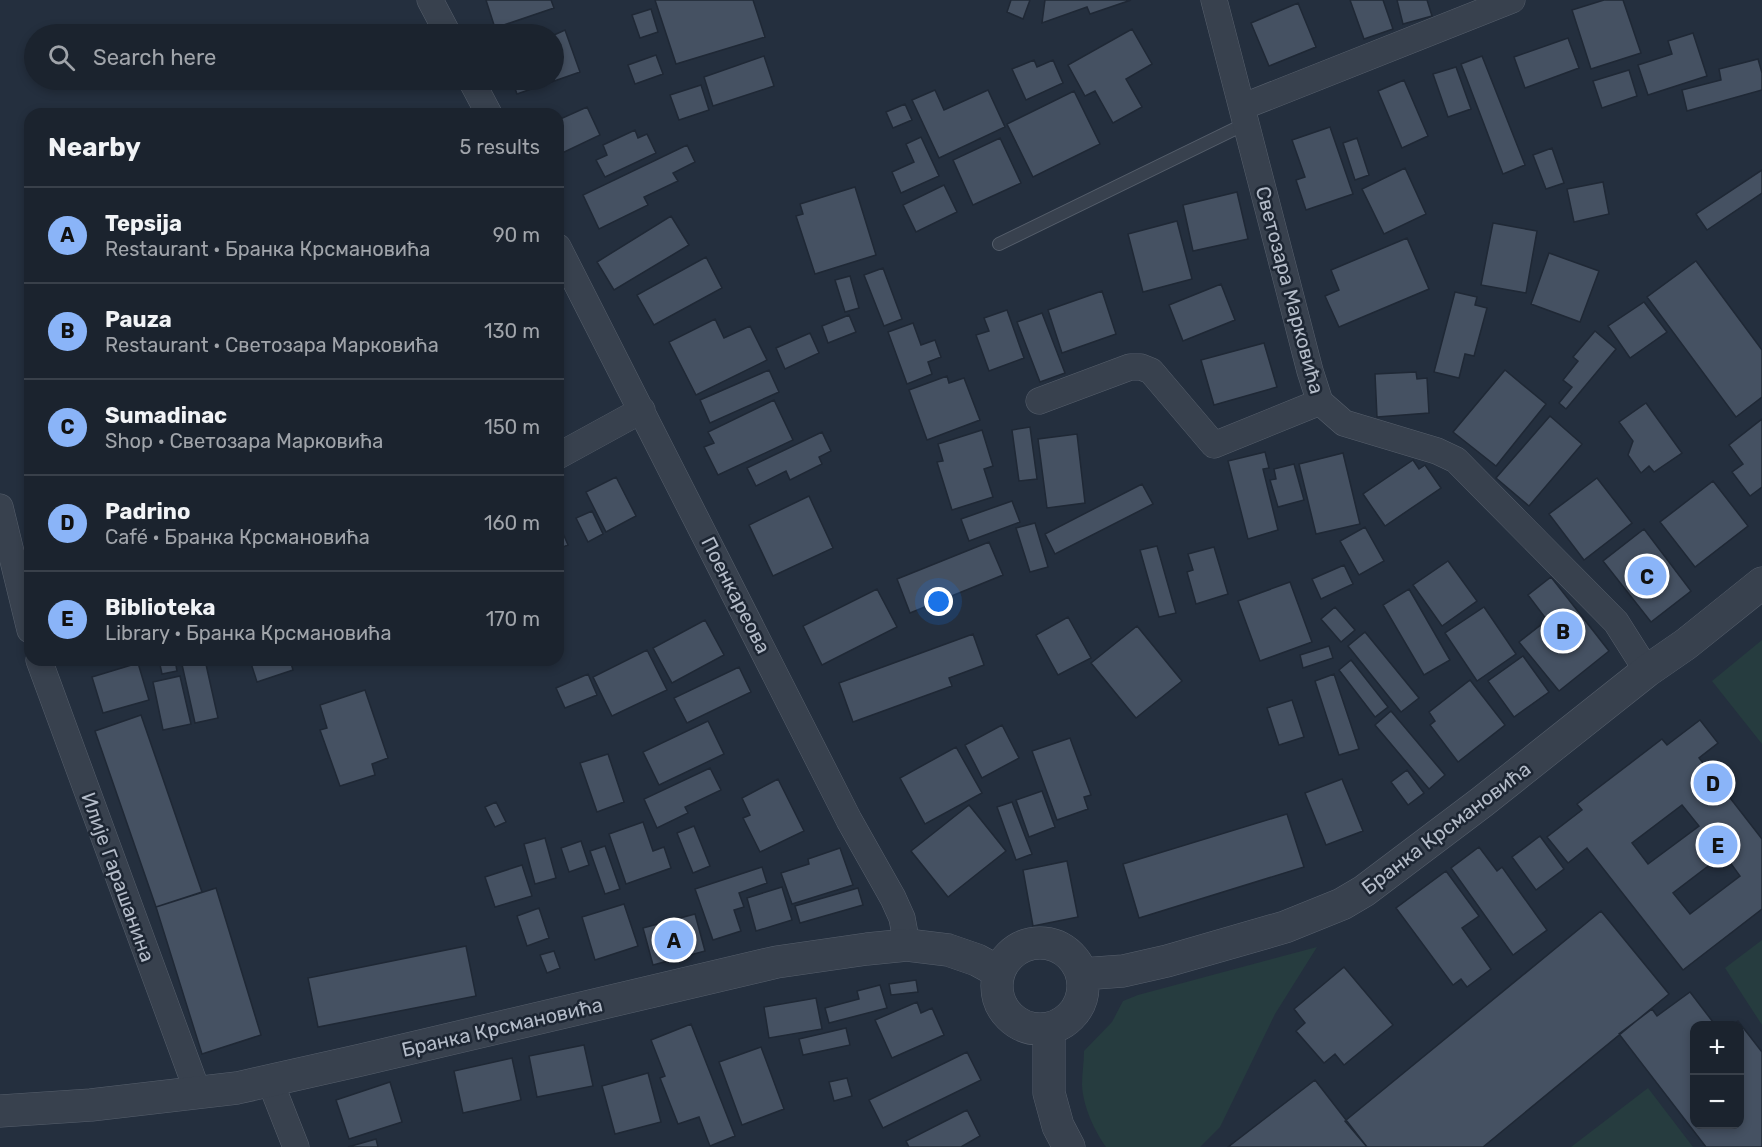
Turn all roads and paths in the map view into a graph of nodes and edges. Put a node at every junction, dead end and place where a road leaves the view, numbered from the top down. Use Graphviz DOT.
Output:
graph roads {
  1 [pos="430,0"];
  2 [pos="1214,0"];
  3 [pos="1512,0"];
  4 [pos="443,24"];
  5 [pos="476,90"];
  6 [pos="486,108"];
  7 [pos="1245,115"];
  8 [pos="999,244"];
  9 [pos="564,259"];
  10 [pos="1039,401"];
  11 [pos="1320,402"];
  12 [pos="642,410"];
  13 [pos="564,453"];
  14 [pos="0,507"];
  15 [pos="1762,583"];
  16 [pos="24,605"];
  17 [pos="41,666"];
  18 [pos="1647,671"];
  19 [pos="907,945"];
  20 [pos="999,972"];
  21 [pos="1082,974"];
  22 [pos="1050,1029"];
  23 [pos="270,1081"];
  24 [pos="198,1093"];
  25 [pos="0,1111"];
  26 [pos="296,1147"];
  27 [pos="1069,1147"];
  1 -- 4 [label="street"];
  2 -- 7 [label="street, Светозара Марковића"];
  3 -- 7 [label="street"];
  5 -- 6 [label="street"];
  7 -- 8 [label="lane"];
  7 -- 11 [label="street, Светозара Марковића"];
  9 -- 12 [label="street, Поенкареова"];
  10 -- 11 [label="street"];
  11 -- 18 [label="street, Светозара Марковића"];
  12 -- 13 [label="street"];
  12 -- 19 [label="street, Поенкареова"];
  14 -- 16 [label="street"];
  15 -- 18 [label="street, Бранка Крсмановића"];
  17 -- 24 [label="street, Илије Гарашанина"];
  18 -- 21 [label="street, Бранка Крсмановића"];
  19 -- 20 [label="street, Бранка Крсмановића"];
  19 -- 23 [label="street, Бранка Крсмановића"];
  20 -- 21 [label="street"];
  20 -- 22 [label="street"];
  21 -- 22 [label="street"];
  22 -- 27 [label="street"];
  23 -- 24 [label="street, Бранка Крсмановића"];
  23 -- 26 [label="street"];
  24 -- 25 [label="street, Бранка Крсмановића"];
}
